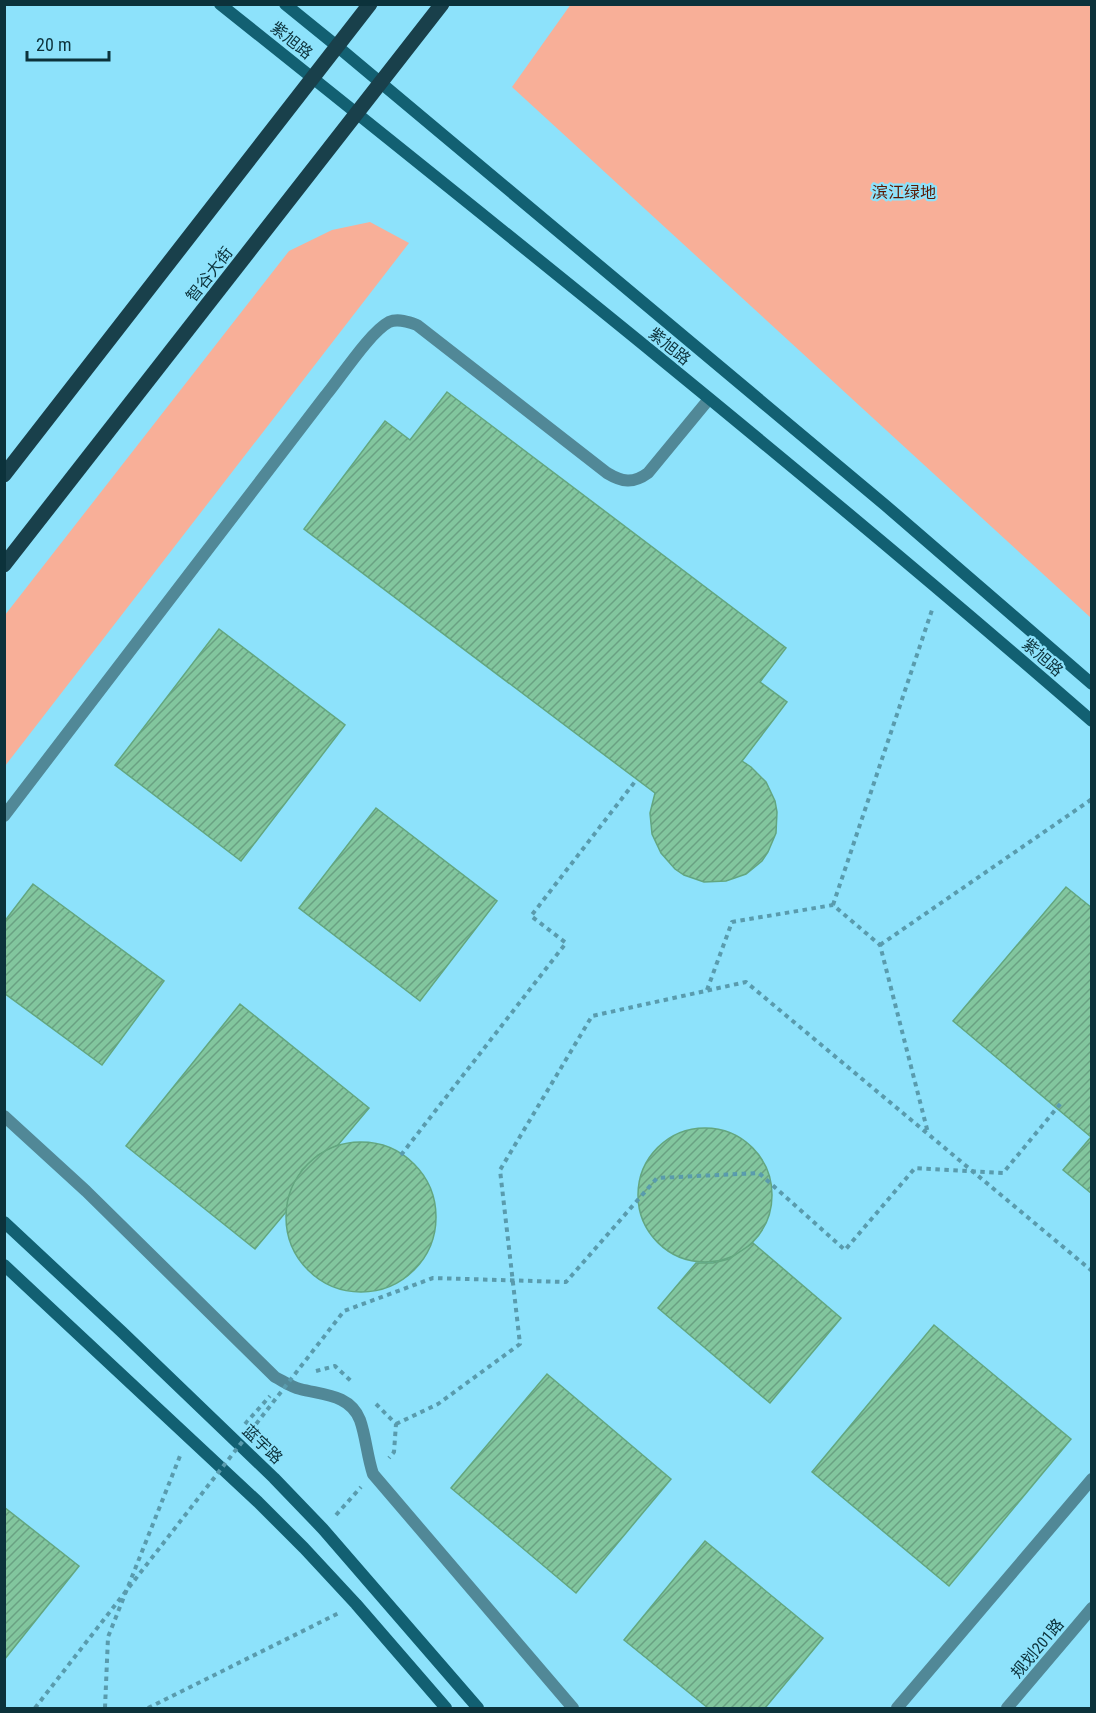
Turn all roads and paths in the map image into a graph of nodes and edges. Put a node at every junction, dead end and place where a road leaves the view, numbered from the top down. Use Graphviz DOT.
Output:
graph roads {
  1 [pos="220,4"];
  2 [pos="285,4"];
  3 [pos="370,4"];
  4 [pos="442,4"];
  5 [pos="338,46"];
  6 [pos="313,78"];
  7 [pos="381,83"];
  8 [pos="358,113"];
  9 [pos="709,399"];
  10 [pos="4,475"];
  11 [pos="4,565"];
  12 [pos="940,589"];
  13 [pos="1092,684"];
  14 [pos="1092,721"];
  15 [pos="637,779"];
  16 [pos="1092,799"];
  17 [pos="4,816"];
  18 [pos="833,905"];
  19 [pos="880,945"];
  20 [pos="706,991"];
  21 [pos="1061,1103"];
  22 [pos="4,1116"];
  23 [pos="928,1133"];
  24 [pos="401,1155"];
  25 [pos="4,1222"];
  26 [pos="4,1265"];
  27 [pos="1092,1271"];
  28 [pos="353,1383"];
  29 [pos="370,1399"];
  30 [pos="396,1424"];
  31 [pos="242,1427"];
  32 [pos="188,1436"];
  33 [pos="373,1474"];
  34 [pos="1092,1479"];
  35 [pos="323,1529"];
  36 [pos="356,1604"];
  37 [pos="1092,1608"];
  38 [pos="35,1708"];
  39 [pos="105,1708"];
  40 [pos="148,1708"];
  41 [pos="446,1708"];
  42 [pos="478,1708"];
  43 [pos="573,1708"];
  44 [pos="897,1708"];
  45 [pos="1007,1708"];
  1 -- 6 [label="main road, 紫旭路"];
  2 -- 5 [label="main road, 紫旭路"];
  3 -- 5 [label="main road"];
  4 -- 7 [label="main road, 智谷大街"];
  5 -- 6 [label="main road"];
  5 -- 7 [label="main road, 紫旭路"];
  6 -- 8 [label="main road, 紫旭路"];
  6 -- 10 [label="main road"];
  7 -- 8 [label="main road, 智谷大街"];
  7 -- 13 [label="main road, 紫旭路"];
  8 -- 9 [label="main road, 紫旭路"];
  8 -- 11 [label="main road, 智谷大街"];
  9 -- 12 [label="main road, 紫旭路"];
  9 -- 17 [label="street"];
  12 -- 14 [label="main road, 紫旭路"];
  12 -- 18 [label="path"];
  15 -- 24 [label="path"];
  16 -- 19 [label="path"];
  18 -- 19 [label="path"];
  18 -- 20 [label="path"];
  19 -- 23 [label="path"];
  20 -- 23 [label="path"];
  20 -- 30 [label="path"];
  21 -- 38 [label="path, bridge"];
  22 -- 33 [label="street"];
  23 -- 27 [label="path"];
  25 -- 35 [label="main road, 蓝宇路"];
  26 -- 32 [label="main road"];
  28 -- 31 [label="path"];
  29 -- 30 [label="path"];
  30 -- 33 [label="path"];
  32 -- 36 [label="main road"];
  32 -- 39 [label="path"];
  33 -- 35 [label="path"];
  33 -- 43 [label="street"];
  34 -- 44 [label="street"];
  35 -- 42 [label="main road, 蓝宇路"];
  36 -- 40 [label="path"];
  36 -- 41 [label="main road"];
  37 -- 45 [label="street, 规划201路"];
}
